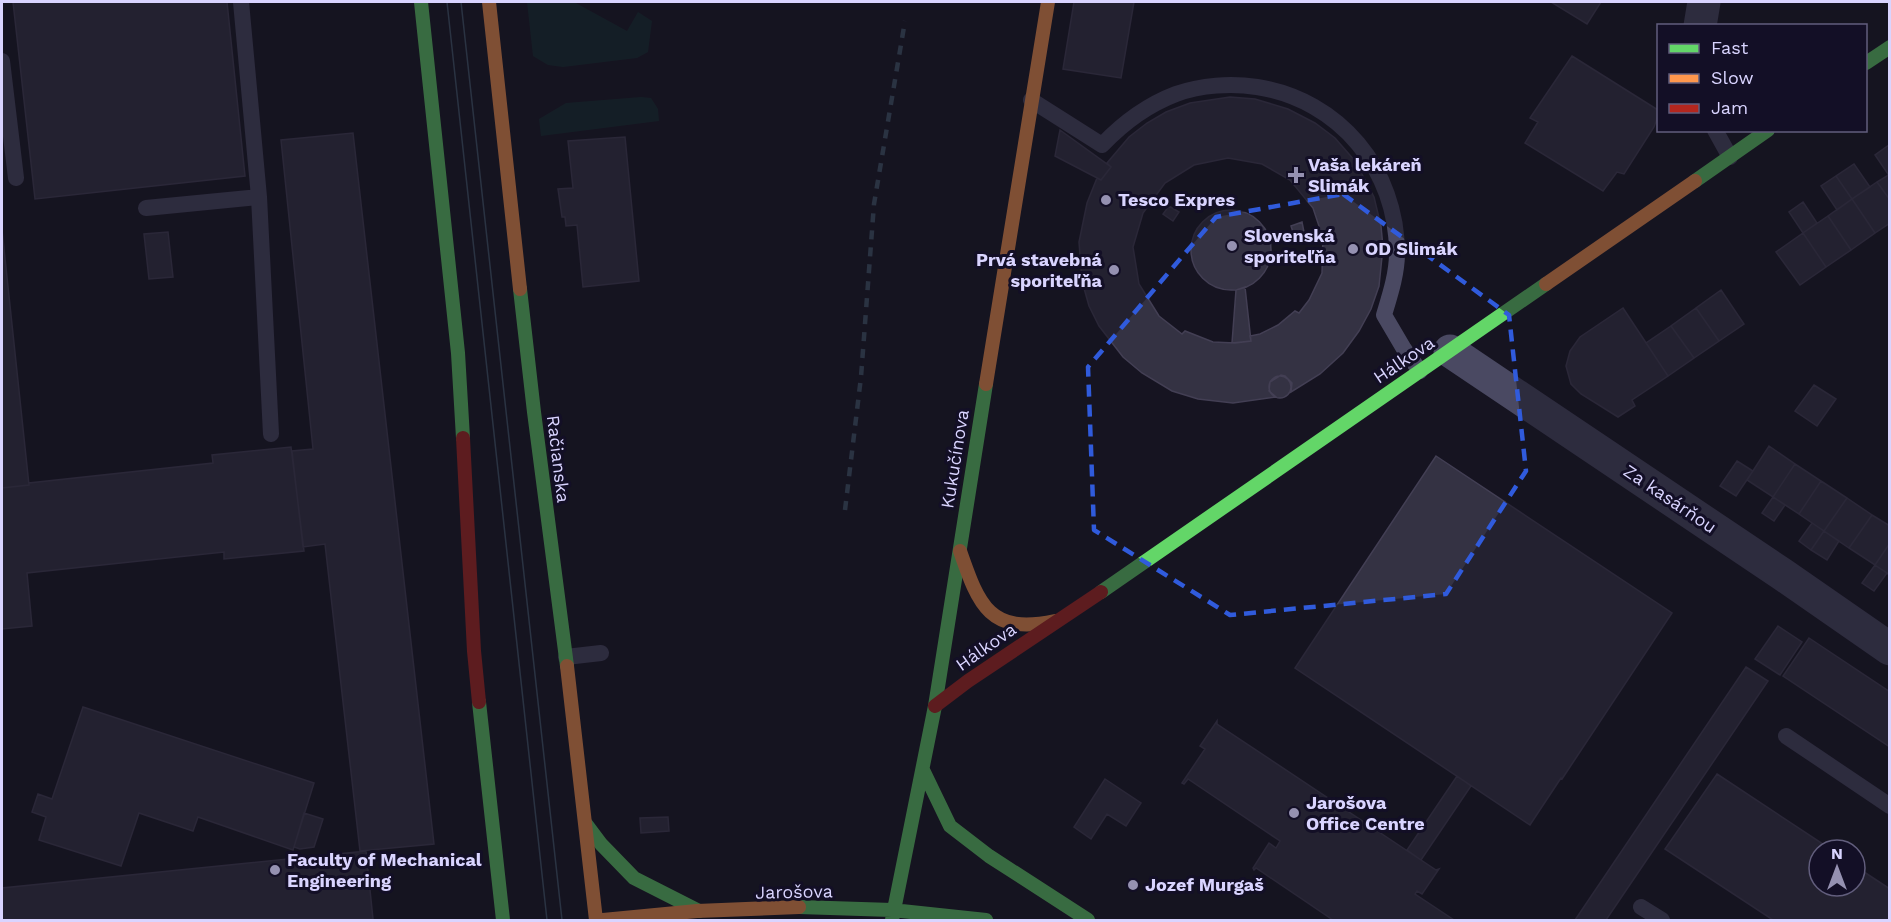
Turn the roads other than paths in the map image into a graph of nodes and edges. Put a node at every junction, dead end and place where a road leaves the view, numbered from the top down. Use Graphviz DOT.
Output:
graph roads {
  1 [pos="241,2"];
  2 [pos="421,2"];
  3 [pos="489,2"];
  4 [pos="1048,2"];
  5 [pos="1890,47"];
  6 [pos="2,61"];
  7 [pos="1867,62"];
  8 [pos="1031,100"];
  9 [pos="1716,132"];
  10 [pos="1765,132"];
  11 [pos="1730,157"];
  12 [pos="16,178"];
  13 [pos="259,197"];
  14 [pos="146,208"];
  15 [pos="1450,351"];
  16 [pos="1420,371"];
  17 [pos="272,434"];
  18 [pos="959,547"];
  19 [pos="1059,619"];
  20 [pos="1890,649"];
  21 [pos="601,653"];
  22 [pos="566,657"];
  23 [pos="935,706"];
  24 [pos="1786,736"];
  25 [pos="923,770"];
  26 [pos="1890,806"];
  27 [pos="586,824"];
  28 [pos="1641,907"];
  29 [pos="702,912"];
  30 [pos="893,916"];
  31 [pos="503,921"];
  32 [pos="596,921"];
  33 [pos="603,921"];
  34 [pos="986,921"];
  35 [pos="1088,921"];
  36 [pos="1662,921"];
  1 -- 13 [label="lane"];
  2 -- 31 [label="main road"];
  3 -- 22 [label="main road, Račianska"];
  4 -- 8 [label="main road, Kukučínova"];
  5 -- 7 [label="main road"];
  6 -- 12 [label="lane"];
  8 -- 16 [label="lane"];
  8 -- 18 [label="main road, Kukučínova"];
  9 -- 11 [label="lane"];
  10 -- 11 [label="main road, Hálkova"];
  11 -- 15 [label="main road, Hálkova"];
  13 -- 14 [label="lane"];
  13 -- 17 [label="lane"];
  15 -- 16 [label="main road, Hálkova"];
  15 -- 20 [label="street, Za kasárňou"];
  16 -- 19 [label="main road, Hálkova"];
  18 -- 19 [label="main road, Hálkova"];
  18 -- 23 [label="main road, Kukučínova"];
  19 -- 23 [label="main road, Hálkova"];
  21 -- 22 [label="lane"];
  22 -- 27 [label="main road, Račianska"];
  23 -- 25 [label="main road, Kukučínova"];
  24 -- 26 [label="lane"];
  25 -- 30 [label="main road, Kukučínova"];
  25 -- 35 [label="main road"];
  27 -- 29 [label="main road"];
  27 -- 32 [label="main road, Račianska"];
  28 -- 36 [label="lane"];
  29 -- 30 [label="main road, Jarošova"];
  29 -- 33 [label="main road, Jarošova"];
  30 -- 34 [label="main road, Jarošova"];
}
